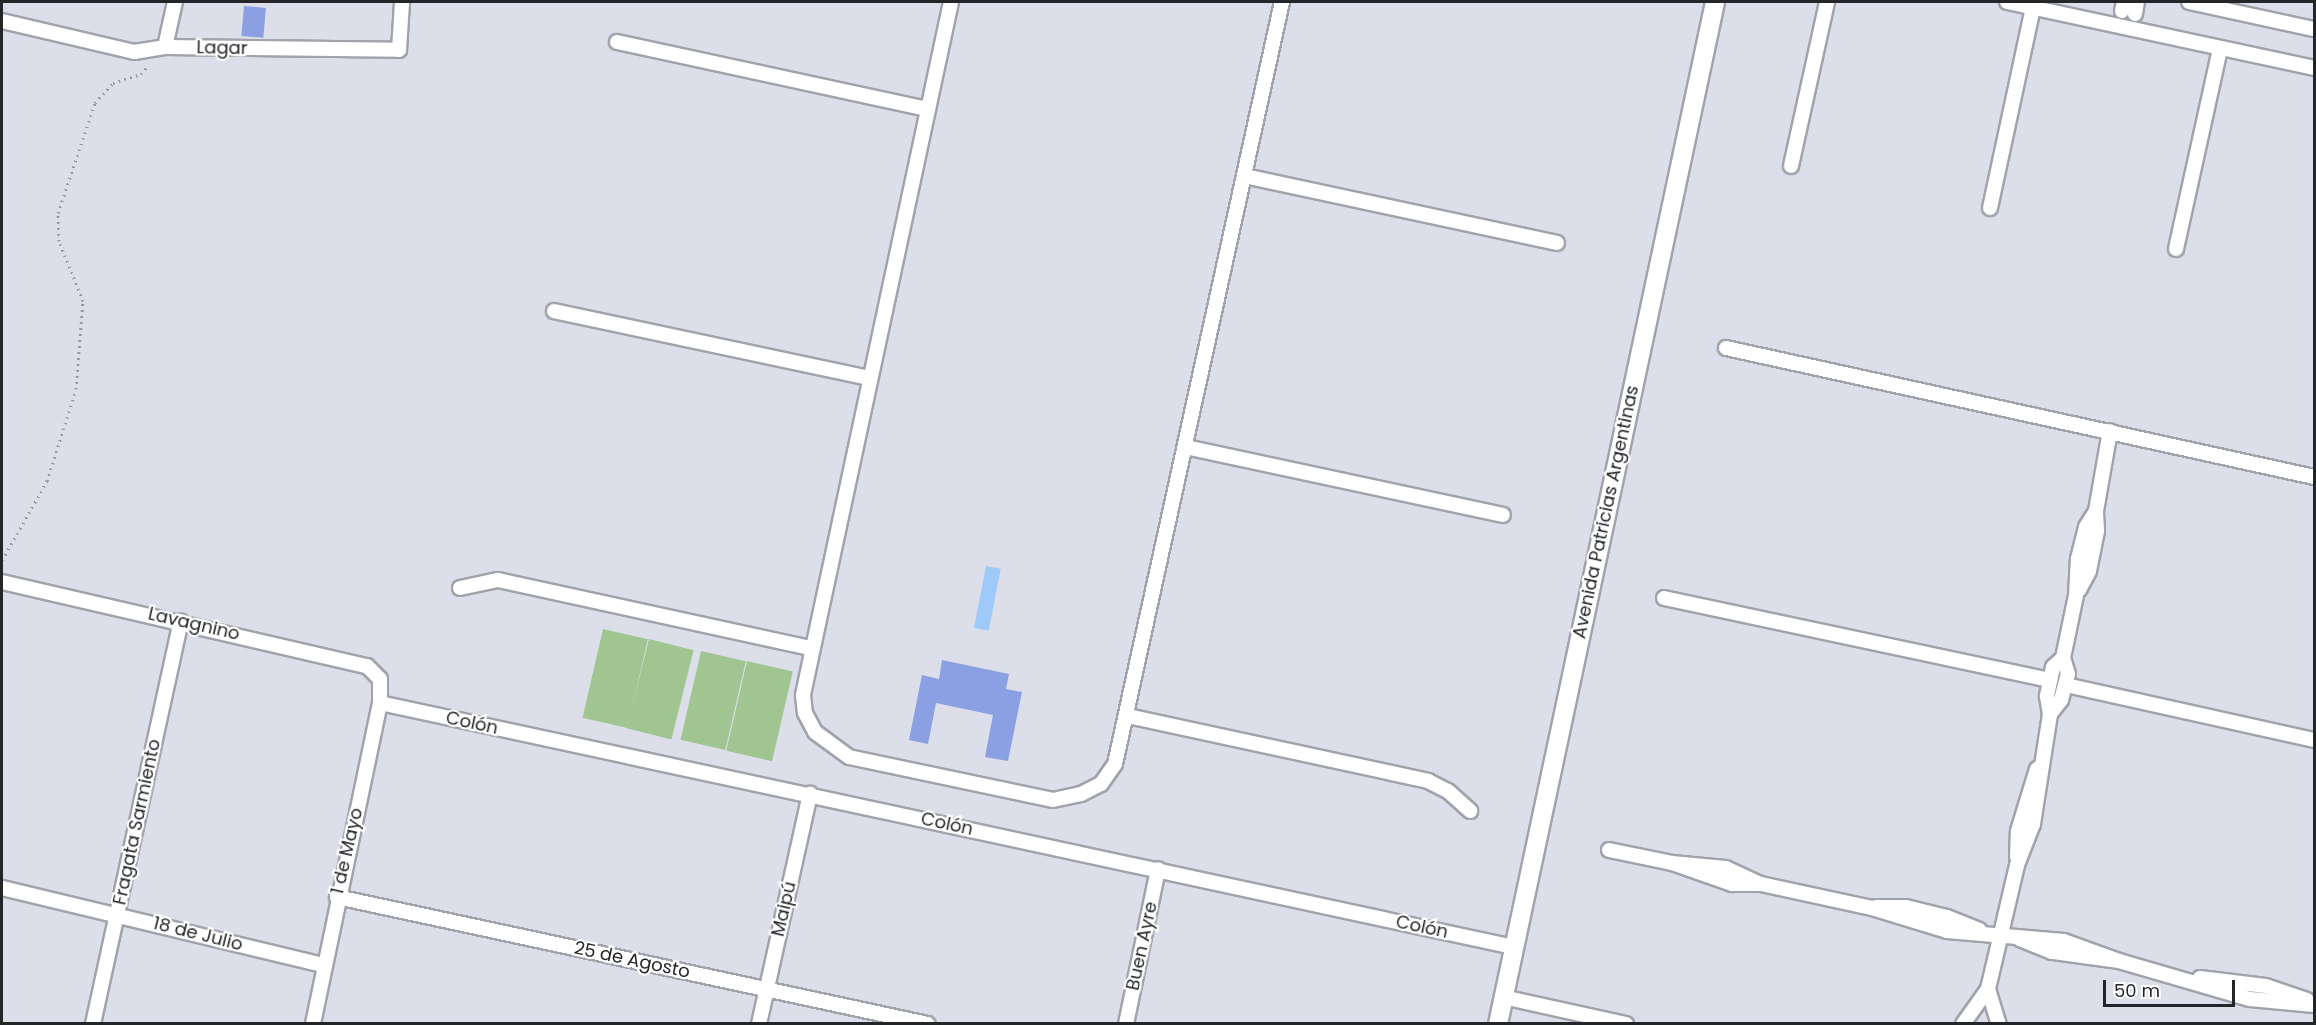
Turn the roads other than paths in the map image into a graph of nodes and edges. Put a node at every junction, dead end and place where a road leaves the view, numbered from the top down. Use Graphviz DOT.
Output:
graph roads {
  1 [pos="175,2"];
  2 [pos="402,2"];
  3 [pos="951,2"];
  4 [pos="1282,2"];
  5 [pos="1715,2"];
  6 [pos="1827,2"];
  7 [pos="2007,2"];
  8 [pos="2189,2"];
  9 [pos="2033,7"];
  10 [pos="2128,15"];
  11 [pos="2,21"];
  12 [pos="2314,29"];
  13 [pos="617,42"];
  14 [pos="165,47"];
  15 [pos="2220,49"];
  16 [pos="2314,68"];
  17 [pos="928,110"];
  18 [pos="1791,166"];
  19 [pos="1245,176"];
  20 [pos="1990,208"];
  21 [pos="1557,243"];
  22 [pos="2176,249"];
  23 [pos="554,311"];
  24 [pos="1726,348"];
  25 [pos="870,378"];
  26 [pos="2110,431"];
  27 [pos="1186,447"];
  28 [pos="2314,477"];
  29 [pos="1503,514"];
  30 [pos="2,582"];
  31 [pos="460,588"];
  32 [pos="1664,598"];
  33 [pos="181,621"];
  34 [pos="811,648"];
  35 [pos="2063,658"];
  36 [pos="380,679"];
  37 [pos="2050,680"];
  38 [pos="2066,685"];
  39 [pos="380,703"];
  40 [pos="2050,714"];
  41 [pos="1128,716"];
  42 [pos="2314,740"];
  43 [pos="810,794"];
  44 [pos="1470,811"];
  45 [pos="1609,850"];
  46 [pos="1158,869"];
  47 [pos="2,888"];
  48 [pos="337,897"];
  49 [pos="117,914"];
  50 [pos="2000,935"];
  51 [pos="1514,947"];
  52 [pos="323,965"];
  53 [pos="766,988"];
  54 [pos="1988,989"];
  55 [pos="1503,997"];
  56 [pos="2314,1004"];
  57 [pos="93,1023"];
  58 [pos="313,1023"];
  59 [pos="759,1023"];
  60 [pos="928,1023"];
  61 [pos="1126,1023"];
  62 [pos="1498,1023"];
  63 [pos="1625,1023"];
  64 [pos="1963,1023"];
  65 [pos="1999,1023"];
  1 -- 14 [label="street"];
  2 -- 14 [label="street, Lagar"];
  3 -- 17 [label="street"];
  4 -- 19 [label="street"];
  5 -- 51 [label="street, Avenida Patricias Argentinas"];
  6 -- 18 [label="street"];
  7 -- 9 [label="street"];
  8 -- 12 [label="street"];
  9 -- 10 [label="street"];
  9 -- 20 [label="street"];
  10 -- 15 [label="street"];
  11 -- 14 [label="street, Lagar"];
  13 -- 17 [label="street"];
  15 -- 16 [label="street"];
  15 -- 22 [label="street"];
  17 -- 25 [label="street"];
  19 -- 21 [label="street"];
  19 -- 27 [label="street"];
  23 -- 25 [label="street"];
  24 -- 26 [label="street"];
  25 -- 34 [label="street"];
  26 -- 28 [label="street"];
  26 -- 35 [label="street"];
  27 -- 29 [label="street"];
  27 -- 41 [label="street"];
  30 -- 33 [label="street, Lavagnino"];
  31 -- 34 [label="street"];
  32 -- 37 [label="street"];
  33 -- 36 [label="street, Lavagnino"];
  33 -- 49 [label="street, Fragata Sarmiento"];
  34 -- 41 [label="street"];
  35 -- 37 [label="street"];
  35 -- 38 [label="street"];
  36 -- 39 [label="street, 1 de Mayo"];
  37 -- 40 [label="street"];
  38 -- 40 [label="street"];
  38 -- 42 [label="street"];
  39 -- 43 [label="street, Colón"];
  39 -- 48 [label="street, 1 de Mayo"];
  40 -- 50 [label="street"];
  41 -- 44 [label="street"];
  43 -- 46 [label="street, Colón"];
  43 -- 53 [label="street, Maipú"];
  45 -- 50 [label="street"];
  46 -- 51 [label="street, Colón"];
  46 -- 61 [label="street, Buen Ayre"];
  47 -- 49 [label="street, 18 de Julio"];
  48 -- 52 [label="street, 1 de Mayo"];
  48 -- 53 [label="street, 25 de Agosto"];
  49 -- 52 [label="street, 18 de Julio"];
  49 -- 57 [label="street, Fragata Sarmiento"];
  50 -- 54 [label="street"];
  50 -- 56 [label="street"];
  51 -- 55 [label="street, Avenida Patricias Argentinas"];
  52 -- 58 [label="street, 1 de Mayo"];
  53 -- 59 [label="street, Maipú"];
  53 -- 60 [label="street, 25 de Agosto"];
  54 -- 64 [label="street"];
  54 -- 65 [label="street"];
  55 -- 62 [label="street, Avenida Patricias Argentinas"];
  55 -- 63 [label="street"];
}
